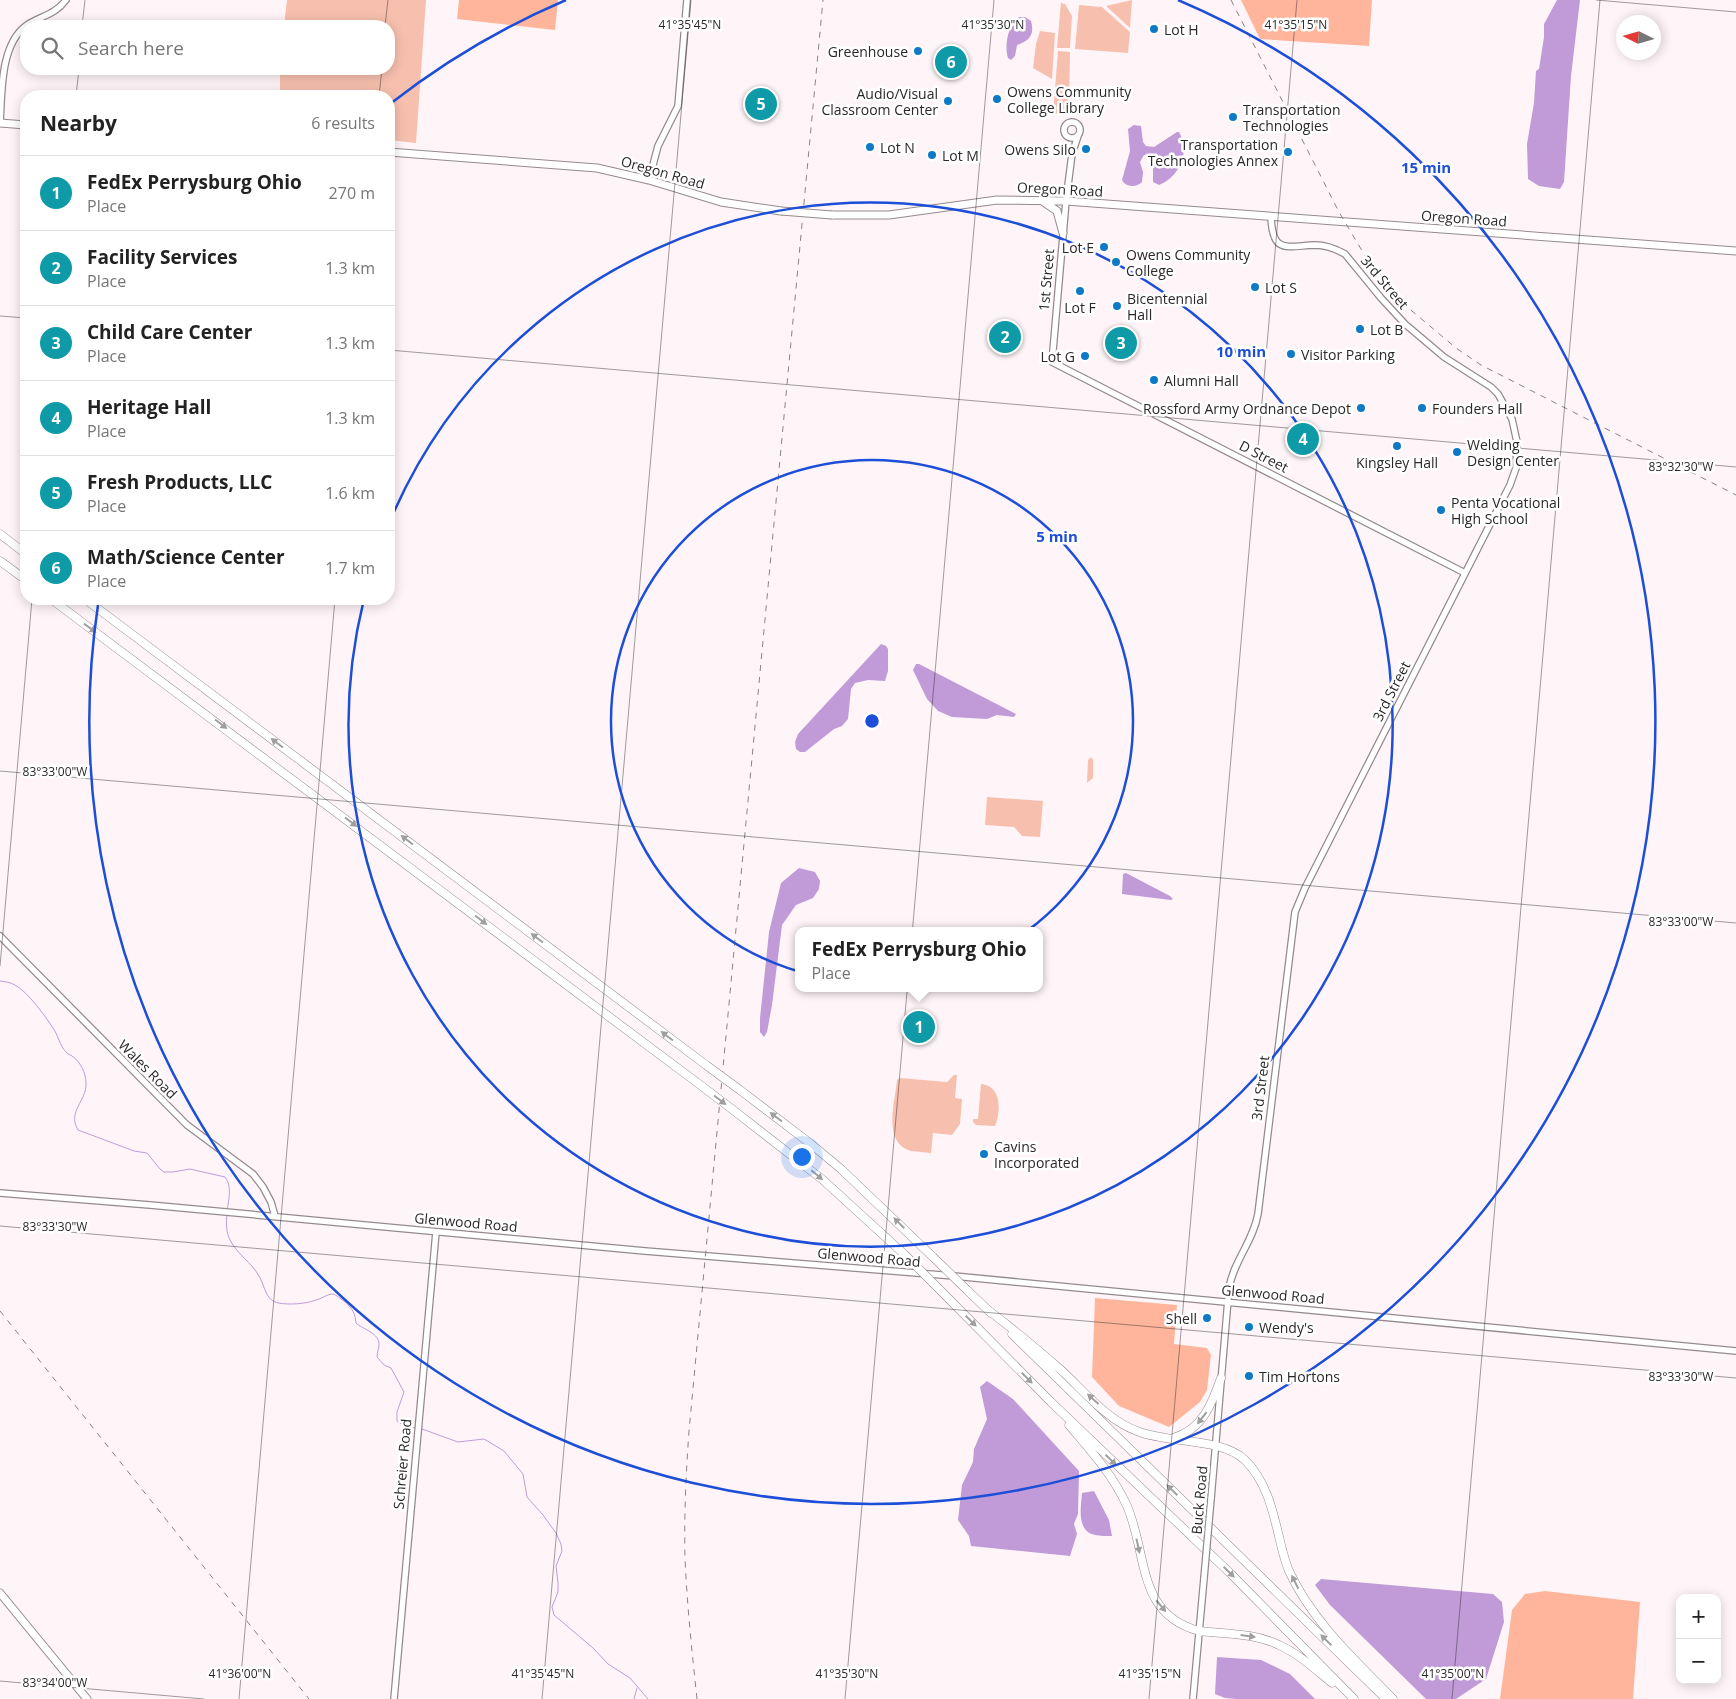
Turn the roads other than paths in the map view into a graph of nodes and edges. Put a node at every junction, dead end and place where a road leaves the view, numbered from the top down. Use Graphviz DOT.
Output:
graph roads {
  1 [pos="66,0"];
  2 [pos="688,0"];
  3 [pos="39,20"];
  4 [pos="20,31"];
  5 [pos="0,123"];
  6 [pos="20,125"];
  7 [pos="1078,136"];
  8 [pos="1068,137"];
  9 [pos="395,152"];
  10 [pos="1072,154"];
  11 [pos="649,180"];
  12 [pos="1040,200"];
  13 [pos="1066,201"];
  14 [pos="1271,216"];
  15 [pos="1063,234"];
  16 [pos="1736,251"];
  17 [pos="1052,362"];
  18 [pos="0,534"];
  19 [pos="20,549"];
  20 [pos="0,561"];
  21 [pos="1465,573"];
  22 [pos="20,576"];
  23 [pos="59,605"];
  24 [pos="94,605"];
  25 [pos="0,936"];
  26 [pos="0,1193"];
  27 [pos="275,1216"];
  28 [pos="436,1232"];
  29 [pos="1228,1303"];
  30 [pos="988,1310"];
  31 [pos="1736,1352"];
  32 [pos="1221,1378"];
  33 [pos="1051,1402"];
  34 [pos="1165,1439"];
  35 [pos="1216,1446"];
  36 [pos="0,1593"];
  37 [pos="1199,1631"];
  38 [pos="87,1699"];
  39 [pos="394,1699"];
  40 [pos="1193,1699"];
  41 [pos="1353,1699"];
  42 [pos="1386,1699"];
  43 [pos="1393,1699"];
  1 -- 3 [label="street"];
  2 -- 11 [label="street"];
  4 -- 5 [label="street"];
  5 -- 6 [label="main road"];
  7 -- 8 [label="street"];
  7 -- 8 [label="street"];
  7 -- 10 [label="street"];
  8 -- 10 [label="street"];
  9 -- 11 [label="main road, Oregon Road"];
  10 -- 13 [label="street, 1st Street"];
  11 -- 12 [label="main road, Oregon Road, bridge"];
  12 -- 13 [label="main road, Oregon Road"];
  12 -- 15 [label="main road"];
  13 -- 14 [label="main road, Oregon Road"];
  13 -- 15 [label="street, 1st Street"];
  14 -- 16 [label="main road, Oregon Road"];
  14 -- 21 [label="street, 3rd Street"];
  15 -- 17 [label="street, 1st Street"];
  17 -- 21 [label="street, D Street"];
  18 -- 19 [label="highway"];
  20 -- 22 [label="highway"];
  21 -- 29 [label="street, 3rd Street"];
  23 -- 33 [label="highway, one-way, bridge"];
  30 -- 24 [label="highway, one-way, bridge"];
  25 -- 27 [label="street, Wales Road"];
  26 -- 27 [label="street, Glenwood Road"];
  27 -- 28 [label="street, Glenwood Road"];
  28 -- 29 [label="street, Glenwood Road"];
  28 -- 39 [label="street, Schreier Road"];
  29 -- 31 [label="street, Glenwood Road"];
  29 -- 32 [label="street, Buck Road"];
  34 -- 30 [label="highway, one-way"];
  42 -- 30 [label="highway, one-way"];
  32 -- 34 [label="highway, one-way"];
  32 -- 35 [label="street, Buck Road"];
  33 -- 37 [label="highway, one-way"];
  33 -- 41 [label="highway, one-way"];
  34 -- 35 [label="highway"];
  35 -- 37 [label="street, Buck Road, bridge"];
  43 -- 35 [label="highway, one-way"];
  36 -- 38 [label="main road"];
  37 -- 40 [label="street, Buck Road"];
  37 -- 41 [label="highway, one-way"];
}
